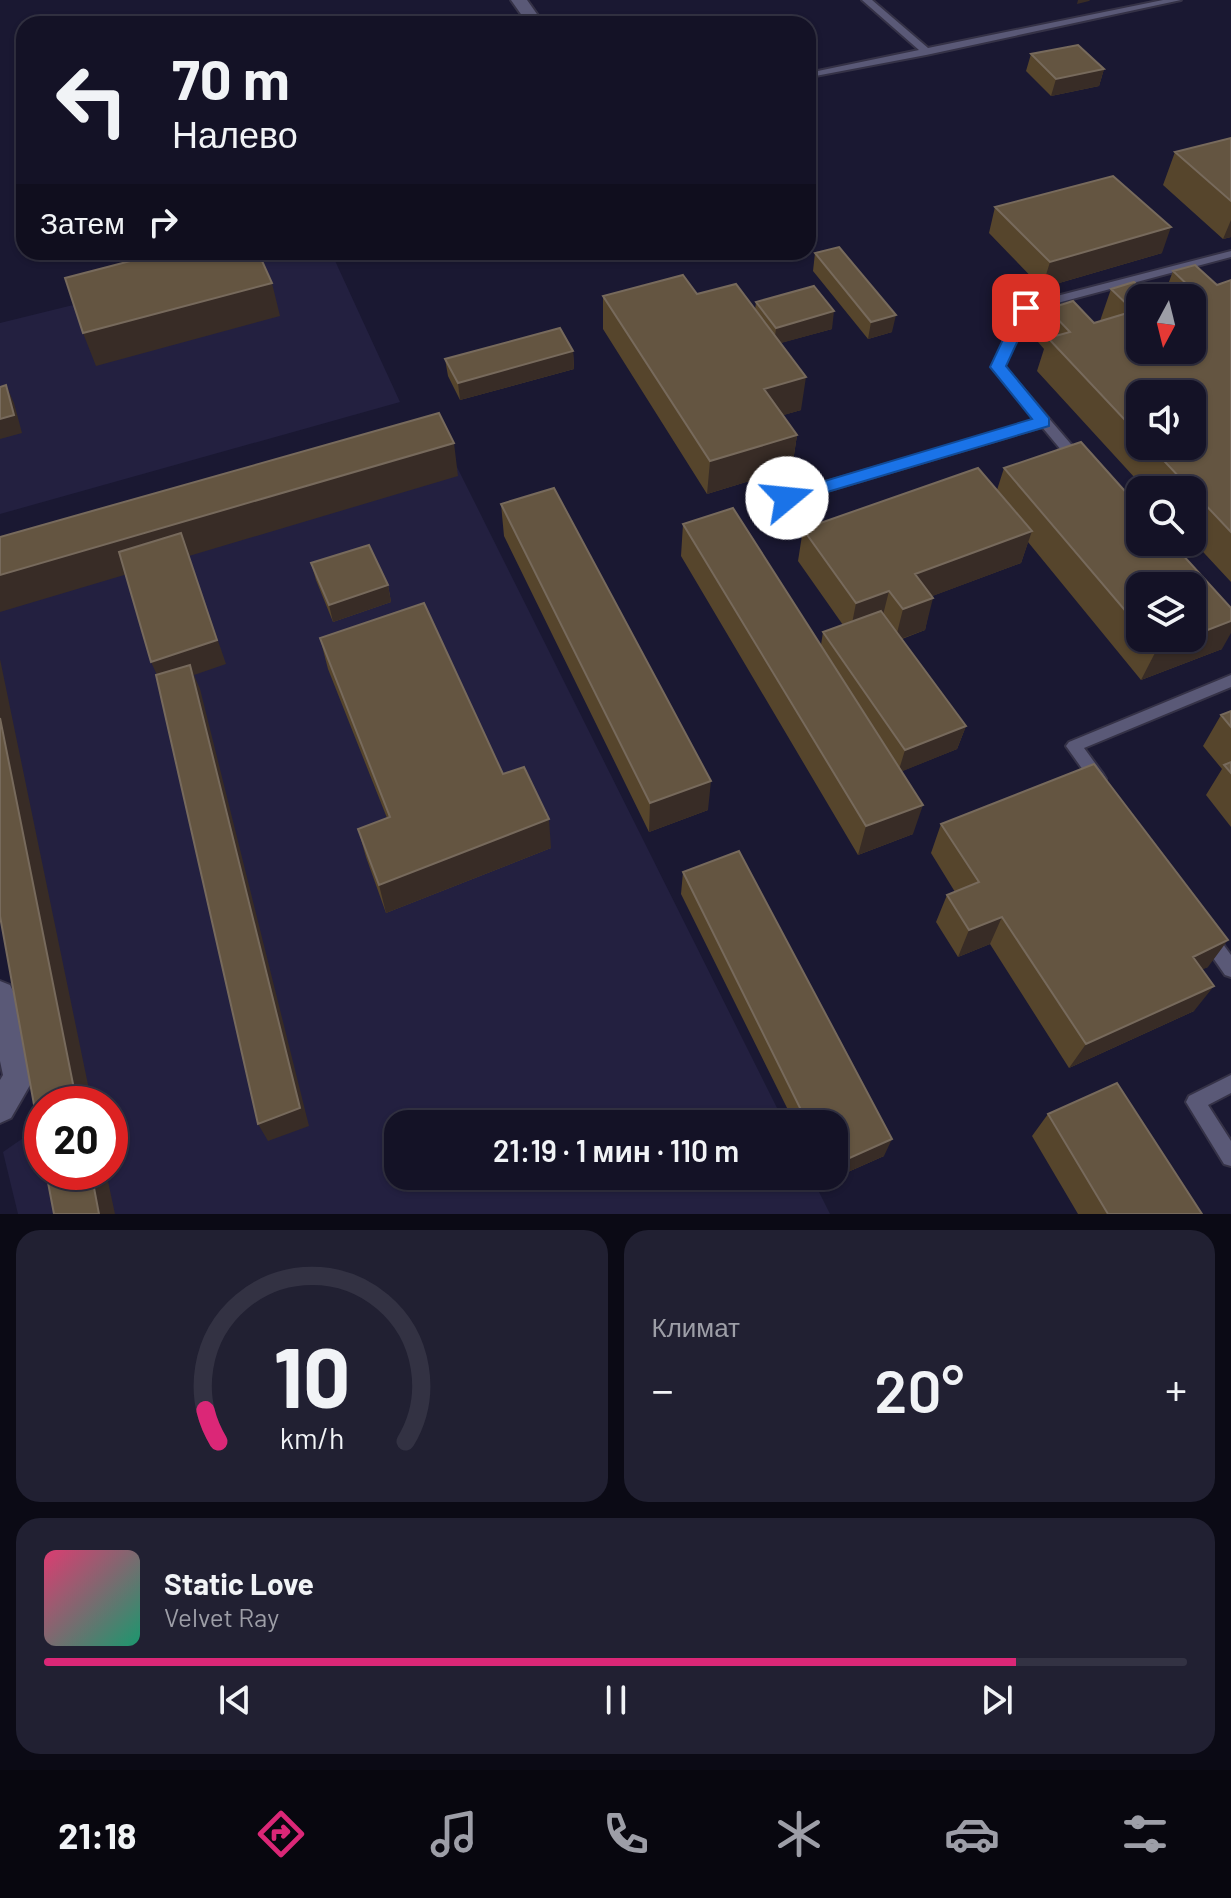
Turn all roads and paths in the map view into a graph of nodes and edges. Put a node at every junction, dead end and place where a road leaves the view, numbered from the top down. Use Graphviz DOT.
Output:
graph roads {
  1 [pos="867,0"];
  2 [pos="1176,0"];
  3 [pos="926,52"];
  4 [pos="816,74"];
  5 [pos="1231,254"];
  6 [pos="1043,422"];
  7 [pos="1082,465"];
  8 [pos="787,498"];
  9 [pos="1231,681"];
  10 [pos="1109,795"];
  11 [pos="1196,920"];
  12 [pos="1231,969"];
  13 [pos="0,995"];
  14 [pos="1231,1084"];
  15 [pos="0,1107"];
  16 [pos="1231,1157"];
  1 -- 3 [label="lane"];
  2 -- 3 [label="lane"];
  3 -- 4 [label="lane"];
  5 -- 6 [label="lane"];
  6 -- 7 [label="lane"];
  6 -- 8 [label="lane"];
  9 -- 10 [label="lane"];
  11 -- 12 [label="lane"];
  13 -- 15 [label="street"];
  14 -- 16 [label="lane"];
}
